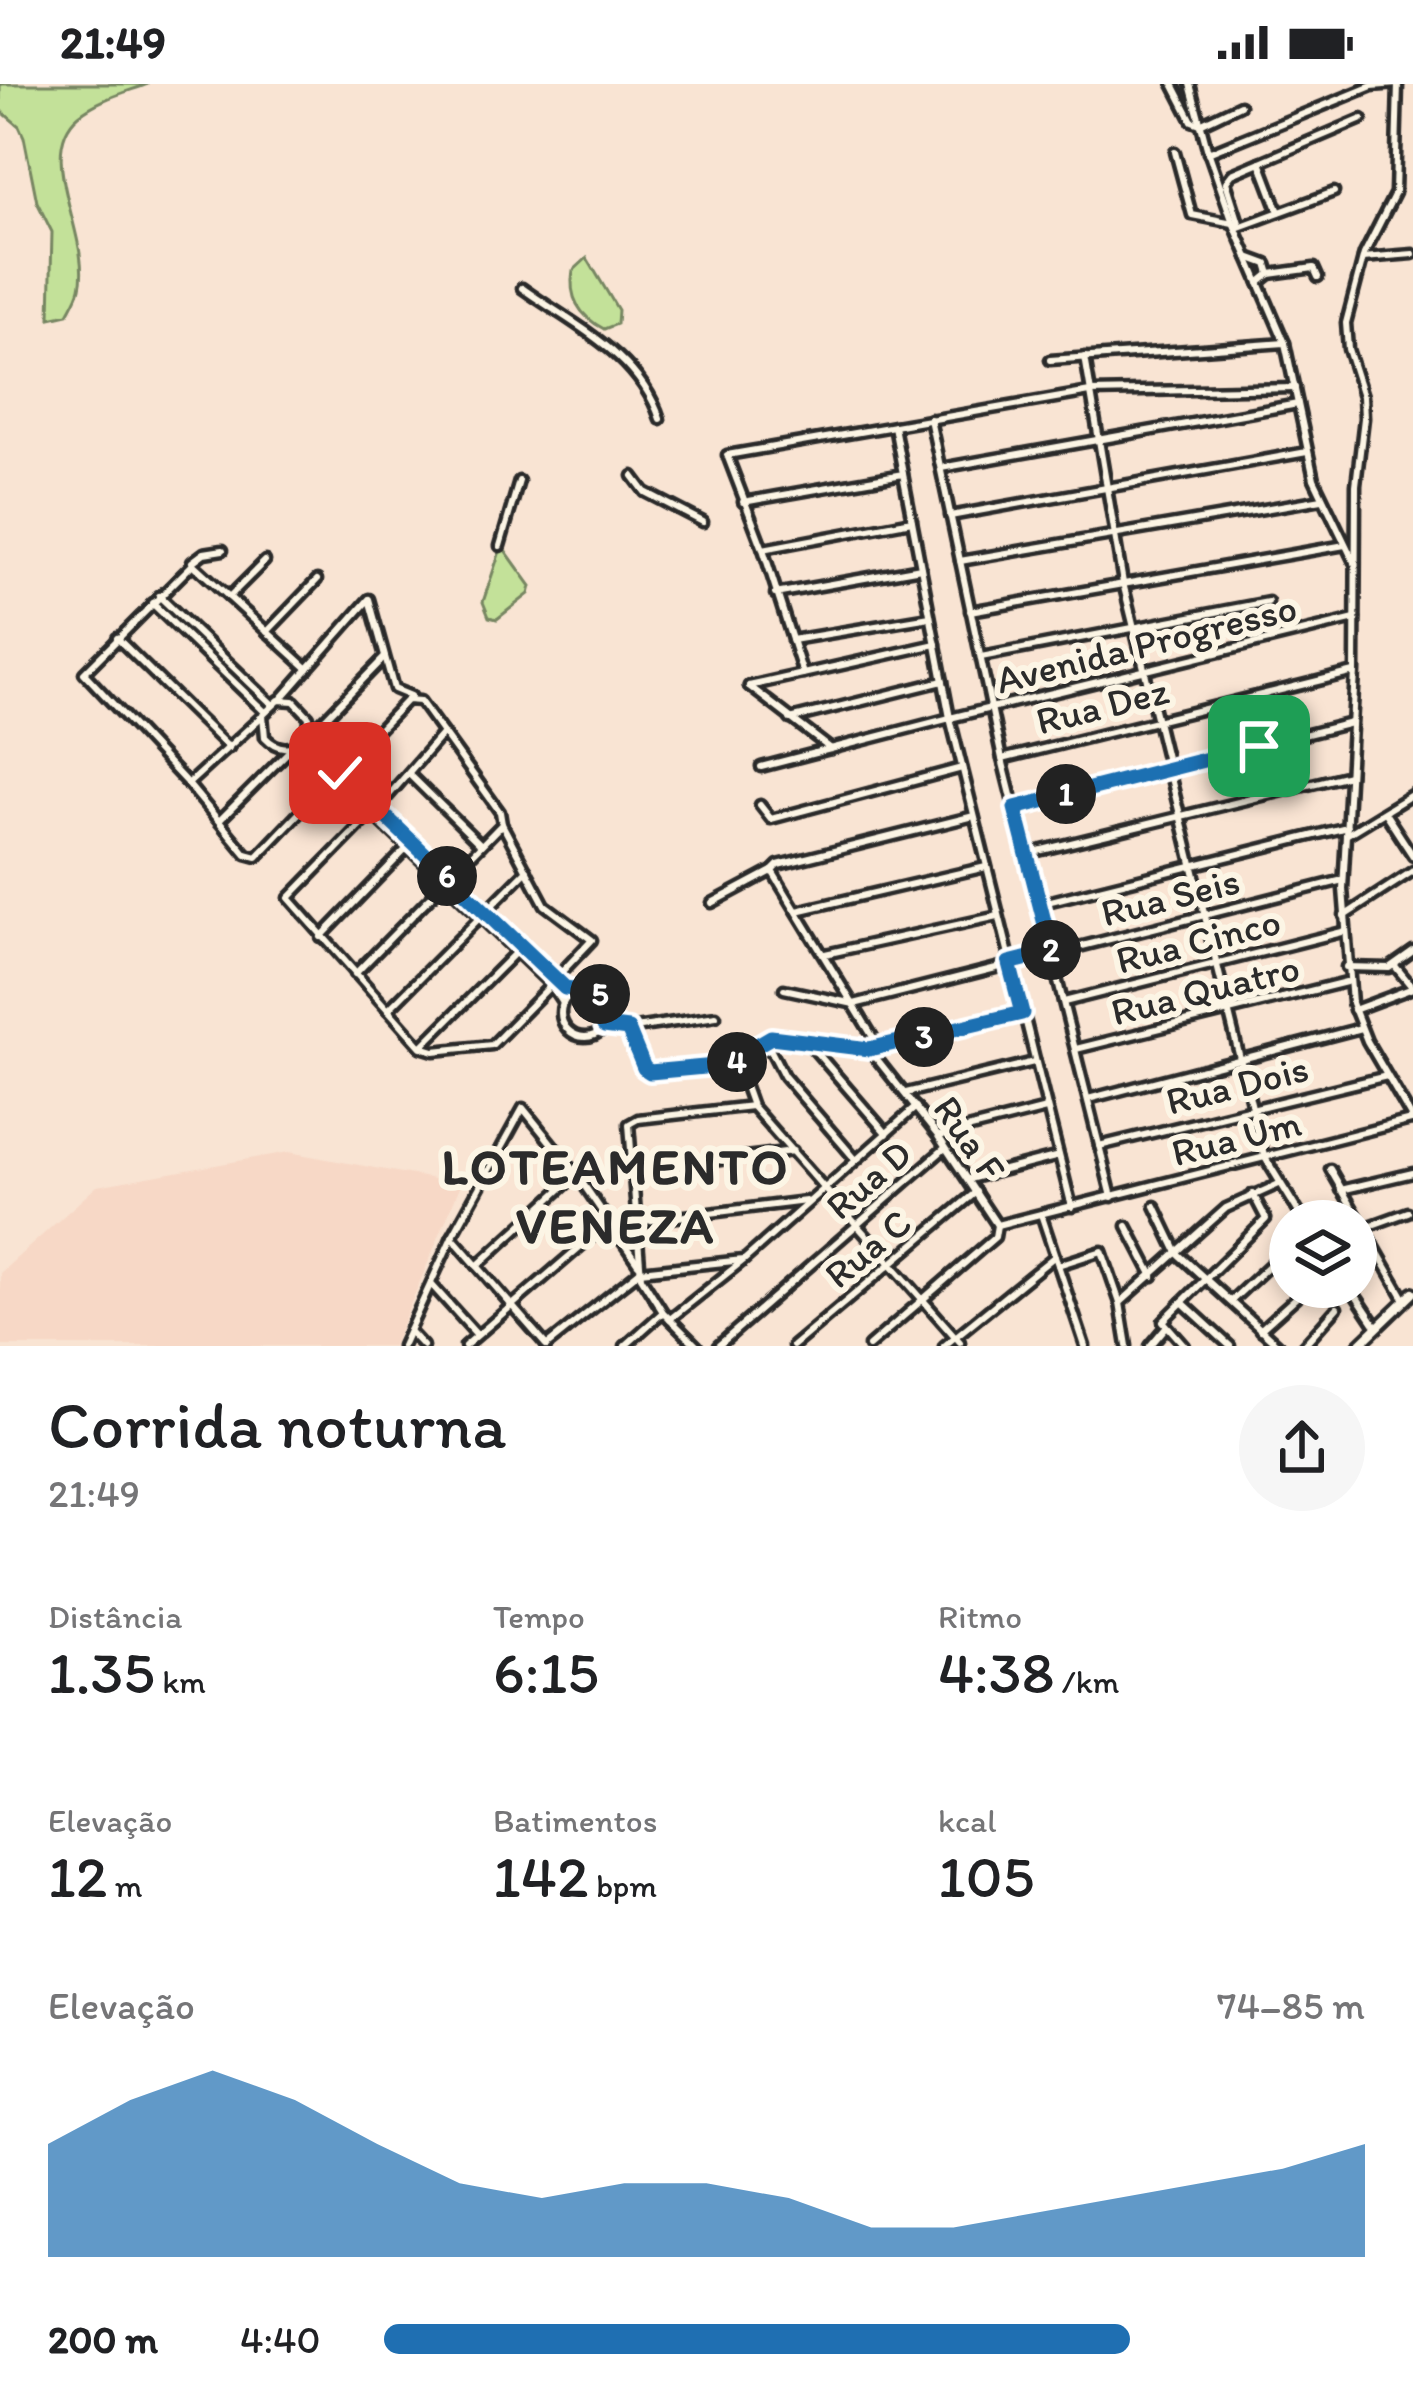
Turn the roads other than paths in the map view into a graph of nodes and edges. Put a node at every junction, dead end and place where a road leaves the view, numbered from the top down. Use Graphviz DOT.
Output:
graph roads {
  1 [pos="1173,84"];
  2 [pos="1190,84"];
  3 [pos="1398,84"];
  4 [pos="1240,105"];
  5 [pos="1362,119"];
  6 [pos="1200,124"];
  7 [pos="1175,152"];
  8 [pos="1208,153"];
  9 [pos="1260,162"];
  10 [pos="1334,192"];
  11 [pos="1279,212"];
  12 [pos="1236,226"];
  13 [pos="1413,254"];
  14 [pos="1248,257"];
  15 [pos="1363,258"];
  16 [pos="1270,274"];
  17 [pos="1318,277"];
  18 [pos="1259,283"];
  19 [pos="522,288"];
  20 [pos="1285,343"];
  21 [pos="1084,357"];
  22 [pos="1050,360"];
  23 [pos="1295,388"];
  24 [pos="1090,392"];
  25 [pos="1298,404"];
  26 [pos="930,418"];
  27 [pos="660,419"];
  28 [pos="894,425"];
  29 [pos="1098,439"];
  30 [pos="1308,452"];
  31 [pos="940,468"];
  32 [pos="903,474"];
  33 [pos="633,476"];
  34 [pos="519,481"];
  35 [pos="1108,487"];
  36 [pos="1322,500"];
  37 [pos="742,502"];
  38 [pos="950,517"];
  39 [pos="912,521"];
  40 [pos="703,522"];
  41 [pos="1115,535"];
  42 [pos="1346,545"];
  43 [pos="500,546"];
  44 [pos="764,549"];
  45 [pos="224,550"];
  46 [pos="265,561"];
  47 [pos="960,561"];
  48 [pos="189,565"];
  49 [pos="1356,566"];
  50 [pos="921,568"];
  51 [pos="317,580"];
  52 [pos="1123,583"];
  53 [pos="775,594"];
  54 [pos="229,597"];
  55 [pos="156,600"];
  56 [pos="1268,602"];
  57 [pos="970,611"];
  58 [pos="931,617"];
  59 [pos="1355,619"];
  60 [pos="1133,627"];
  61 [pos="267,632"];
  62 [pos="118,638"];
  63 [pos="792,640"];
  64 [pos="936,644"];
  65 [pos="981,657"];
  66 [pos="383,659"];
  67 [pos="308,669"];
  68 [pos="1144,671"];
  69 [pos="1354,672"];
  70 [pos="803,674"];
  71 [pos="943,681"];
  72 [pos="416,699"];
  73 [pos="276,702"];
  74 [pos="991,709"];
  75 [pos="264,713"];
  76 [pos="950,718"];
  77 [pos="1155,718"];
  78 [pos="790,719"];
  79 [pos="1351,723"];
  80 [pos="443,733"];
  81 [pos="301,741"];
  82 [pos="229,748"];
  83 [pos="831,749"];
  84 [pos="1002,759"];
  85 [pos="761,767"];
  86 [pos="1167,767"];
  87 [pos="962,768"];
  88 [pos="410,774"];
  89 [pos="338,775"];
  90 [pos="1349,775"];
  91 [pos="188,784"];
  92 [pos="1413,794"];
  93 [pos="760,805"];
  94 [pos="1015,808"];
  95 [pos="375,811"];
  96 [pos="1385,812"];
  97 [pos="974,816"];
  98 [pos="1181,817"];
  99 [pos="218,822"];
  100 [pos="502,824"];
  101 [pos="1347,831"];
  102 [pos="410,845"];
  103 [pos="481,845"];
  104 [pos="1026,854"];
  105 [pos="1413,856"];
  106 [pos="1192,865"];
  107 [pos="986,867"];
  108 [pos="775,868"];
  109 [pos="527,870"];
  110 [pos="1413,871"];
  111 [pos="447,880"];
  112 [pos="1343,880"];
  113 [pos="712,903"];
  114 [pos="1039,904"];
  115 [pos="797,910"];
  116 [pos="483,915"];
  117 [pos="1204,915"];
  118 [pos="998,916"];
  119 [pos="1344,916"];
  120 [pos="1346,931"];
  121 [pos="321,937"];
  122 [pos="519,949"];
  123 [pos="1413,951"];
  124 [pos="1052,952"];
  125 [pos="824,954"];
  126 [pos="1009,963"];
  127 [pos="1216,964"];
  128 [pos="1394,966"];
  129 [pos="1346,967"];
  130 [pos="355,974"];
  131 [pos="1347,981"];
  132 [pos="553,982"];
  133 [pos="1413,988"];
  134 [pos="784,989"];
  135 [pos="575,991"];
  136 [pos="1064,1002"];
  137 [pos="563,1003"];
  138 [pos="854,1004"];
  139 [pos="388,1010"];
  140 [pos="1354,1010"];
  141 [pos="1229,1012"];
  142 [pos="1022,1013"];
  143 [pos="716,1016"];
  144 [pos="604,1026"];
  145 [pos="1361,1028"];
  146 [pos="628,1029"];
  147 [pos="764,1038"];
  148 [pos="809,1044"];
  149 [pos="421,1047"];
  150 [pos="880,1048"];
  151 [pos="869,1049"];
  152 [pos="1076,1049"];
  153 [pos="1240,1060"];
  154 [pos="1034,1062"];
  155 [pos="737,1064"];
  156 [pos="1388,1076"];
  157 [pos="906,1093"];
  158 [pos="1088,1099"];
  159 [pos="752,1106"];
  160 [pos="916,1107"];
  161 [pos="1253,1108"];
  162 [pos="1046,1109"];
  163 [pos="1413,1120"];
  164 [pos="886,1134"];
  165 [pos="938,1136"];
  166 [pos="1099,1146"];
  167 [pos="945,1148"];
  168 [pos="793,1151"];
  169 [pos="1059,1156"];
  170 [pos="1264,1156"];
  171 [pos="856,1160"];
  172 [pos="1330,1169"];
  173 [pos="632,1171"];
  174 [pos="1413,1173"];
  175 [pos="577,1175"];
  176 [pos="968,1179"];
  177 [pos="1279,1184"];
  178 [pos="825,1186"];
  179 [pos="1341,1190"];
  180 [pos="976,1192"];
  181 [pos="1253,1194"];
  182 [pos="1112,1197"];
  183 [pos="1290,1200"];
  184 [pos="1347,1200"];
  185 [pos="807,1201"];
  186 [pos="1155,1205"];
  187 [pos="1072,1207"];
  188 [pos="1408,1212"];
  189 [pos="1041,1214"];
  190 [pos="610,1221"];
  191 [pos="637,1222"];
  192 [pos="858,1223"];
  193 [pos="1377,1223"];
  194 [pos="997,1225"];
  195 [pos="1127,1226"];
  196 [pos="452,1238"];
  197 [pos="1377,1247"];
  198 [pos="1178,1254"];
  199 [pos="743,1260"];
  200 [pos="1057,1260"];
  201 [pos="891,1262"];
  202 [pos="477,1266"];
  203 [pos="1269,1266"];
  204 [pos="639,1268"];
  205 [pos="1153,1277"];
  206 [pos="1204,1280"];
  207 [pos="430,1283"];
  208 [pos="1409,1295"];
  209 [pos="923,1298"];
  210 [pos="1182,1302"];
  211 [pos="1230,1302"];
  212 [pos="1120,1303"];
  213 [pos="512,1306"];
  214 [pos="1285,1308"];
  215 [pos="1337,1308"];
  216 [pos="1364,1308"];
  217 [pos="666,1316"];
  218 [pos="1165,1324"];
  219 [pos="1376,1326"];
  220 [pos="1260,1330"];
  221 [pos="409,1331"];
  222 [pos="477,1335"];
  223 [pos="957,1339"];
  224 [pos="1365,1344"];
  225 [pos="1124,1345"];
  226 [pos="402,1346"];
  227 [pos="423,1346"];
  228 [pos="465,1346"];
  229 [pos="546,1346"];
  230 [pos="625,1346"];
  231 [pos="697,1346"];
  232 [pos="718,1346"];
  233 [pos="793,1346"];
  234 [pos="869,1346"];
  235 [pos="944,1346"];
  236 [pos="1085,1346"];
  237 [pos="1150,1346"];
  238 [pos="1185,1346"];
  239 [pos="1230,1346"];
  240 [pos="1279,1346"];
  241 [pos="1303,1346"];
  1 -- 6 [label="street"];
  2 -- 6 [label="street"];
  3 -- 8 [label="street"];
  3 -- 15 [label="street"];
  4 -- 6 [label="street"];
  5 -- 9 [label="street"];
  6 -- 8 [label="street"];
  7 -- 12 [label="street"];
  8 -- 12 [label="street"];
  9 -- 11 [label="street"];
  9 -- 12 [label="street"];
  10 -- 11 [label="street"];
  11 -- 12 [label="street"];
  12 -- 14 [label="street"];
  13 -- 15 [label="street"];
  14 -- 16 [label="street"];
  14 -- 18 [label="street"];
  15 -- 49 [label="street"];
  16 -- 17 [label="street"];
  16 -- 18 [label="street"];
  18 -- 20 [label="street"];
  19 -- 27 [label="street"];
  20 -- 21 [label="street"];
  20 -- 23 [label="street"];
  21 -- 22 [label="street"];
  21 -- 24 [label="street"];
  23 -- 24 [label="street"];
  23 -- 25 [label="street"];
  24 -- 26 [label="street"];
  24 -- 29 [label="street"];
  25 -- 29 [label="street"];
  25 -- 30 [label="street"];
  26 -- 28 [label="street"];
  26 -- 31 [label="street"];
  28 -- 32 [label="street"];
  28 -- 37 [label="street"];
  29 -- 31 [label="street"];
  29 -- 35 [label="street"];
  30 -- 35 [label="street"];
  30 -- 36 [label="street"];
  31 -- 38 [label="street"];
  32 -- 37 [label="street"];
  32 -- 39 [label="street"];
  33 -- 40 [label="street"];
  34 -- 43 [label="street"];
  35 -- 38 [label="street"];
  35 -- 41 [label="street"];
  36 -- 41 [label="street"];
  36 -- 42 [label="street"];
  37 -- 44 [label="street"];
  38 -- 47 [label="street"];
  39 -- 44 [label="street"];
  39 -- 50 [label="street"];
  41 -- 47 [label="street"];
  41 -- 52 [label="street"];
  42 -- 49 [label="street"];
  42 -- 52 [label="street"];
  44 -- 53 [label="street"];
  45 -- 48 [label="street"];
  46 -- 54 [label="street"];
  47 -- 57 [label="street"];
  48 -- 54 [label="street"];
  48 -- 55 [label="street"];
  49 -- 59 [label="street"];
  50 -- 53 [label="street"];
  50 -- 58 [label="street"];
  51 -- 61 [label="street"];
  52 -- 57 [label="street"];
  52 -- 60 [label="street"];
  53 -- 63 [label="street"];
  54 -- 61 [label="street"];
  55 -- 62 [label="street"];
  55 -- 73 [label="street"];
  55 -- 75 [label="street"];
  56 -- 60 [label="street"];
  57 -- 65 [label="street"];
  58 -- 63 [label="street"];
  58 -- 64 [label="street"];
  59 -- 68 [label="street, Avenida Progresso"];
  59 -- 69 [label="street"];
  60 -- 65 [label="street"];
  60 -- 68 [label="street"];
  61 -- 67 [label="street"];
  62 -- 82 [label="street"];
  62 -- 91 [label="street"];
  63 -- 70 [label="street"];
  64 -- 70 [label="street"];
  64 -- 71 [label="street"];
  65 -- 74 [label="street"];
  66 -- 67 [label="street"];
  66 -- 72 [label="street"];
  66 -- 81 [label="street"];
  67 -- 73 [label="street"];
  68 -- 74 [label="street, Avenida Progresso"];
  68 -- 77 [label="street"];
  69 -- 77 [label="street, Rua Dez"];
  69 -- 79 [label="street"];
  70 -- 78 [label="street"];
  71 -- 76 [label="street"];
  71 -- 78 [label="street"];
  72 -- 80 [label="street"];
  72 -- 89 [label="street"];
  73 -- 75 [label="street"];
  73 -- 81 [label="street"];
  74 -- 76 [label="street, Avenida Progresso"];
  74 -- 84 [label="street"];
  75 -- 81 [label="street"];
  75 -- 82 [label="street"];
  76 -- 83 [label="street, Avenida Progresso"];
  76 -- 87 [label="street"];
  77 -- 84 [label="street, Rua Dez"];
  77 -- 86 [label="street"];
  78 -- 83 [label="street"];
  79 -- 86 [label="street"];
  79 -- 90 [label="street"];
  80 -- 88 [label="street"];
  80 -- 100 [label="street"];
  81 -- 89 [label="street"];
  81 -- 99 [label="street"];
  82 -- 91 [label="street"];
  83 -- 85 [label="street, Avenida Progresso"];
  84 -- 94 [label="street"];
  86 -- 94 [label="street"];
  86 -- 98 [label="street"];
  87 -- 93 [label="street"];
  87 -- 97 [label="street"];
  88 -- 95 [label="street"];
  88 -- 103 [label="street"];
  89 -- 95 [label="street"];
  89 -- 99 [label="street"];
  90 -- 98 [label="street"];
  90 -- 101 [label="street"];
  91 -- 99 [label="street"];
  92 -- 96 [label="street"];
  94 -- 104 [label="street"];
  95 -- 102 [label="street"];
  95 -- 121 [label="street"];
  96 -- 101 [label="street"];
  96 -- 105 [label="street"];
  97 -- 107 [label="street"];
  97 -- 108 [label="street"];
  98 -- 104 [label="street"];
  98 -- 106 [label="street"];
  100 -- 103 [label="street"];
  100 -- 109 [label="street"];
  101 -- 106 [label="street"];
  101 -- 112 [label="street"];
  102 -- 111 [label="street"];
  102 -- 121 [label="street"];
  103 -- 111 [label="street"];
  104 -- 114 [label="street"];
  106 -- 114 [label="street"];
  106 -- 117 [label="street"];
  107 -- 115 [label="street"];
  107 -- 118 [label="street"];
  108 -- 113 [label="street"];
  108 -- 115 [label="street"];
  109 -- 116 [label="street"];
  109 -- 132 [label="street"];
  110 -- 119 [label="street"];
  111 -- 116 [label="street"];
  111 -- 130 [label="street"];
  112 -- 117 [label="street, Rua Seis"];
  112 -- 119 [label="street"];
  114 -- 124 [label="street"];
  115 -- 125 [label="street"];
  116 -- 122 [label="street"];
  116 -- 139 [label="street"];
  117 -- 124 [label="street, Rua Seis"];
  117 -- 127 [label="street"];
  118 -- 125 [label="street"];
  118 -- 126 [label="street"];
  119 -- 120 [label="street"];
  120 -- 127 [label="street, Rua Cinco"];
  120 -- 129 [label="street"];
  121 -- 130 [label="street"];
  122 -- 132 [label="street"];
  122 -- 149 [label="street"];
  123 -- 128 [label="street"];
  124 -- 126 [label="street, Rua Seis"];
  124 -- 136 [label="street"];
  125 -- 138 [label="street"];
  126 -- 138 [label="street, Rua Seis"];
  126 -- 142 [label="street"];
  127 -- 136 [label="street, Rua Cinco"];
  127 -- 141 [label="street"];
  128 -- 129 [label="street"];
  128 -- 133 [label="street"];
  129 -- 131 [label="street"];
  130 -- 139 [label="street"];
  131 -- 140 [label="street"];
  131 -- 141 [label="street, Rua Quatro"];
  132 -- 135 [label="street"];
  132 -- 137 [label="street"];
  132 -- 149 [label="street"];
  133 -- 140 [label="street"];
  134 -- 138 [label="street"];
  135 -- 137 [label="street"];
  135 -- 144 [label="street"];
  136 -- 152 [label="street"];
  137 -- 144 [label="street"];
  138 -- 150 [label="street"];
  139 -- 149 [label="street"];
  140 -- 145 [label="street"];
  141 -- 152 [label="street, Rua Quatro"];
  141 -- 153 [label="street"];
  142 -- 150 [label="street"];
  142 -- 154 [label="street"];
  143 -- 146 [label="street"];
  144 -- 146 [label="street"];
  145 -- 153 [label="street"];
  145 -- 156 [label="street"];
  146 -- 155 [label="street"];
  147 -- 148 [label="street"];
  147 -- 155 [label="street"];
  147 -- 171 [label="street"];
  148 -- 151 [label="street"];
  148 -- 164 [label="street"];
  150 -- 151 [label="street"];
  151 -- 157 [label="street, Rua F"];
  152 -- 158 [label="street"];
  153 -- 158 [label="street"];
  153 -- 161 [label="street"];
  154 -- 157 [label="street"];
  154 -- 162 [label="street"];
  155 -- 159 [label="street"];
  156 -- 161 [label="street, Rua Dois"];
  156 -- 163 [label="street"];
  157 -- 160 [label="street, Rua F"];
  158 -- 166 [label="street"];
  159 -- 168 [label="street"];
  159 -- 173 [label="street"];
  160 -- 164 [label="street"];
  160 -- 165 [label="street, Rua F"];
  161 -- 166 [label="street, Rua Dois"];
  161 -- 170 [label="street"];
  162 -- 165 [label="street"];
  162 -- 169 [label="street"];
  163 -- 170 [label="street, Rua Um"];
  164 -- 171 [label="street"];
  165 -- 167 [label="street, Rua F"];
  166 -- 182 [label="street"];
  167 -- 176 [label="street, Rua F"];
  167 -- 192 [label="street, Rua D"];
  168 -- 173 [label="street"];
  168 -- 178 [label="street"];
  169 -- 176 [label="street"];
  169 -- 187 [label="street"];
  170 -- 177 [label="street"];
  170 -- 182 [label="street, Rua Um"];
  171 -- 178 [label="street"];
  172 -- 179 [label="street"];
  173 -- 191 [label="street"];
  174 -- 179 [label="street"];
  175 -- 190 [label="street"];
  175 -- 196 [label="street"];
  175 -- 202 [label="street"];
  176 -- 180 [label="street, Rua F"];
  177 -- 181 [label="street"];
  177 -- 183 [label="street"];
  178 -- 185 [label="street"];
  178 -- 192 [label="street"];
  179 -- 184 [label="street"];
  180 -- 194 [label="street, Rua F"];
  180 -- 201 [label="street, Rua C"];
  181 -- 198 [label="street"];
  181 -- 206 [label="street"];
  182 -- 187 [label="street, Rua Um"];
  185 -- 191 [label="street"];
  185 -- 199 [label="street"];
  186 -- 198 [label="street"];
  187 -- 189 [label="street, Rua F"];
  188 -- 193 [label="street"];
  189 -- 194 [label="street, Rua F"];
  189 -- 200 [label="street"];
  190 -- 204 [label="street"];
  190 -- 213 [label="street"];
  191 -- 204 [label="street"];
  192 -- 201 [label="street"];
  192 -- 232 [label="street, Rua D"];
  194 -- 209 [label="street"];
  195 -- 205 [label="street"];
  196 -- 202 [label="street"];
  196 -- 207 [label="street"];
  197 -- 208 [label="street"];
  198 -- 205 [label="street"];
  198 -- 206 [label="street"];
  199 -- 204 [label="street"];
  199 -- 217 [label="street"];
  200 -- 212 [label="street"];
  200 -- 223 [label="street"];
  200 -- 236 [label="street"];
  201 -- 209 [label="street"];
  201 -- 233 [label="street, Rua C"];
  202 -- 213 [label="street"];
  203 -- 211 [label="street"];
  204 -- 217 [label="street"];
  204 -- 229 [label="street"];
  205 -- 212 [label="street"];
  206 -- 210 [label="street"];
  206 -- 211 [label="street"];
  207 -- 221 [label="street"];
  207 -- 222 [label="street"];
  208 -- 219 [label="main road"];
  209 -- 223 [label="street"];
  209 -- 234 [label="street"];
  210 -- 218 [label="street"];
  210 -- 239 [label="street"];
  211 -- 220 [label="street"];
  212 -- 225 [label="street"];
  213 -- 222 [label="street"];
  213 -- 229 [label="street"];
  214 -- 220 [label="street"];
  215 -- 241 [label="street"];
  216 -- 219 [label="street"];
  217 -- 230 [label="street"];
  217 -- 231 [label="street"];
  218 -- 237 [label="street"];
  218 -- 238 [label="street"];
  219 -- 224 [label="main road"];
  220 -- 240 [label="street"];
  221 -- 226 [label="street"];
  221 -- 227 [label="street"];
  222 -- 228 [label="street"];
  223 -- 235 [label="street"];
}
